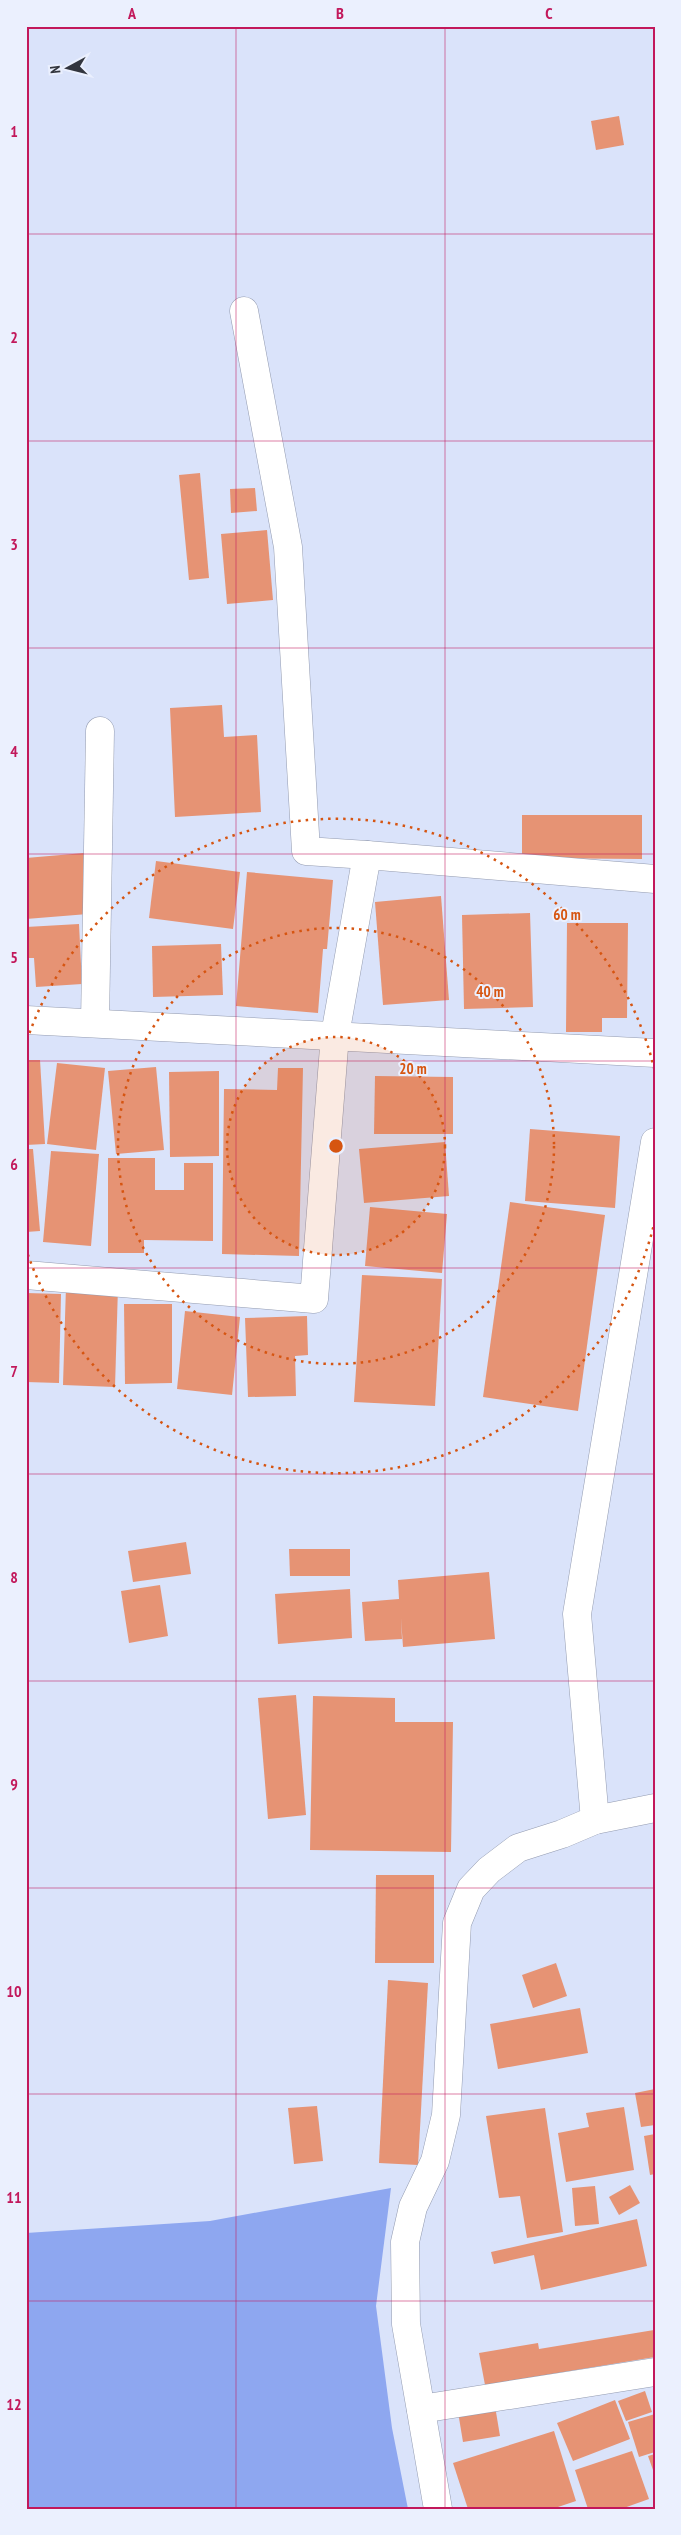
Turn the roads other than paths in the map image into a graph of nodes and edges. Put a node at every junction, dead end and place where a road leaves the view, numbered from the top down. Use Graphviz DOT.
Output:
graph roads {
  1 [pos="244,311"];
  2 [pos="100,731"];
  3 [pos="367,855"];
  4 [pos="655,879"];
  5 [pos="26,1020"];
  6 [pos="95,1024"];
  7 [pos="335,1035"];
  8 [pos="655,1053"];
  9 [pos="655,1142"];
  10 [pos="26,1275"];
  11 [pos="655,1808"];
  12 [pos="595,1820"];
  13 [pos="655,2372"];
  14 [pos="421,2409"];
  15 [pos="438,2509"];
  1 -- 3 [label="street"];
  2 -- 6 [label="street"];
  3 -- 4 [label="street"];
  3 -- 7 [label="street"];
  5 -- 6 [label="street"];
  6 -- 7 [label="street"];
  7 -- 8 [label="street"];
  7 -- 10 [label="street"];
  9 -- 12 [label="street"];
  11 -- 12 [label="street"];
  12 -- 14 [label="street"];
  13 -- 14 [label="street"];
  14 -- 15 [label="street"];
}
